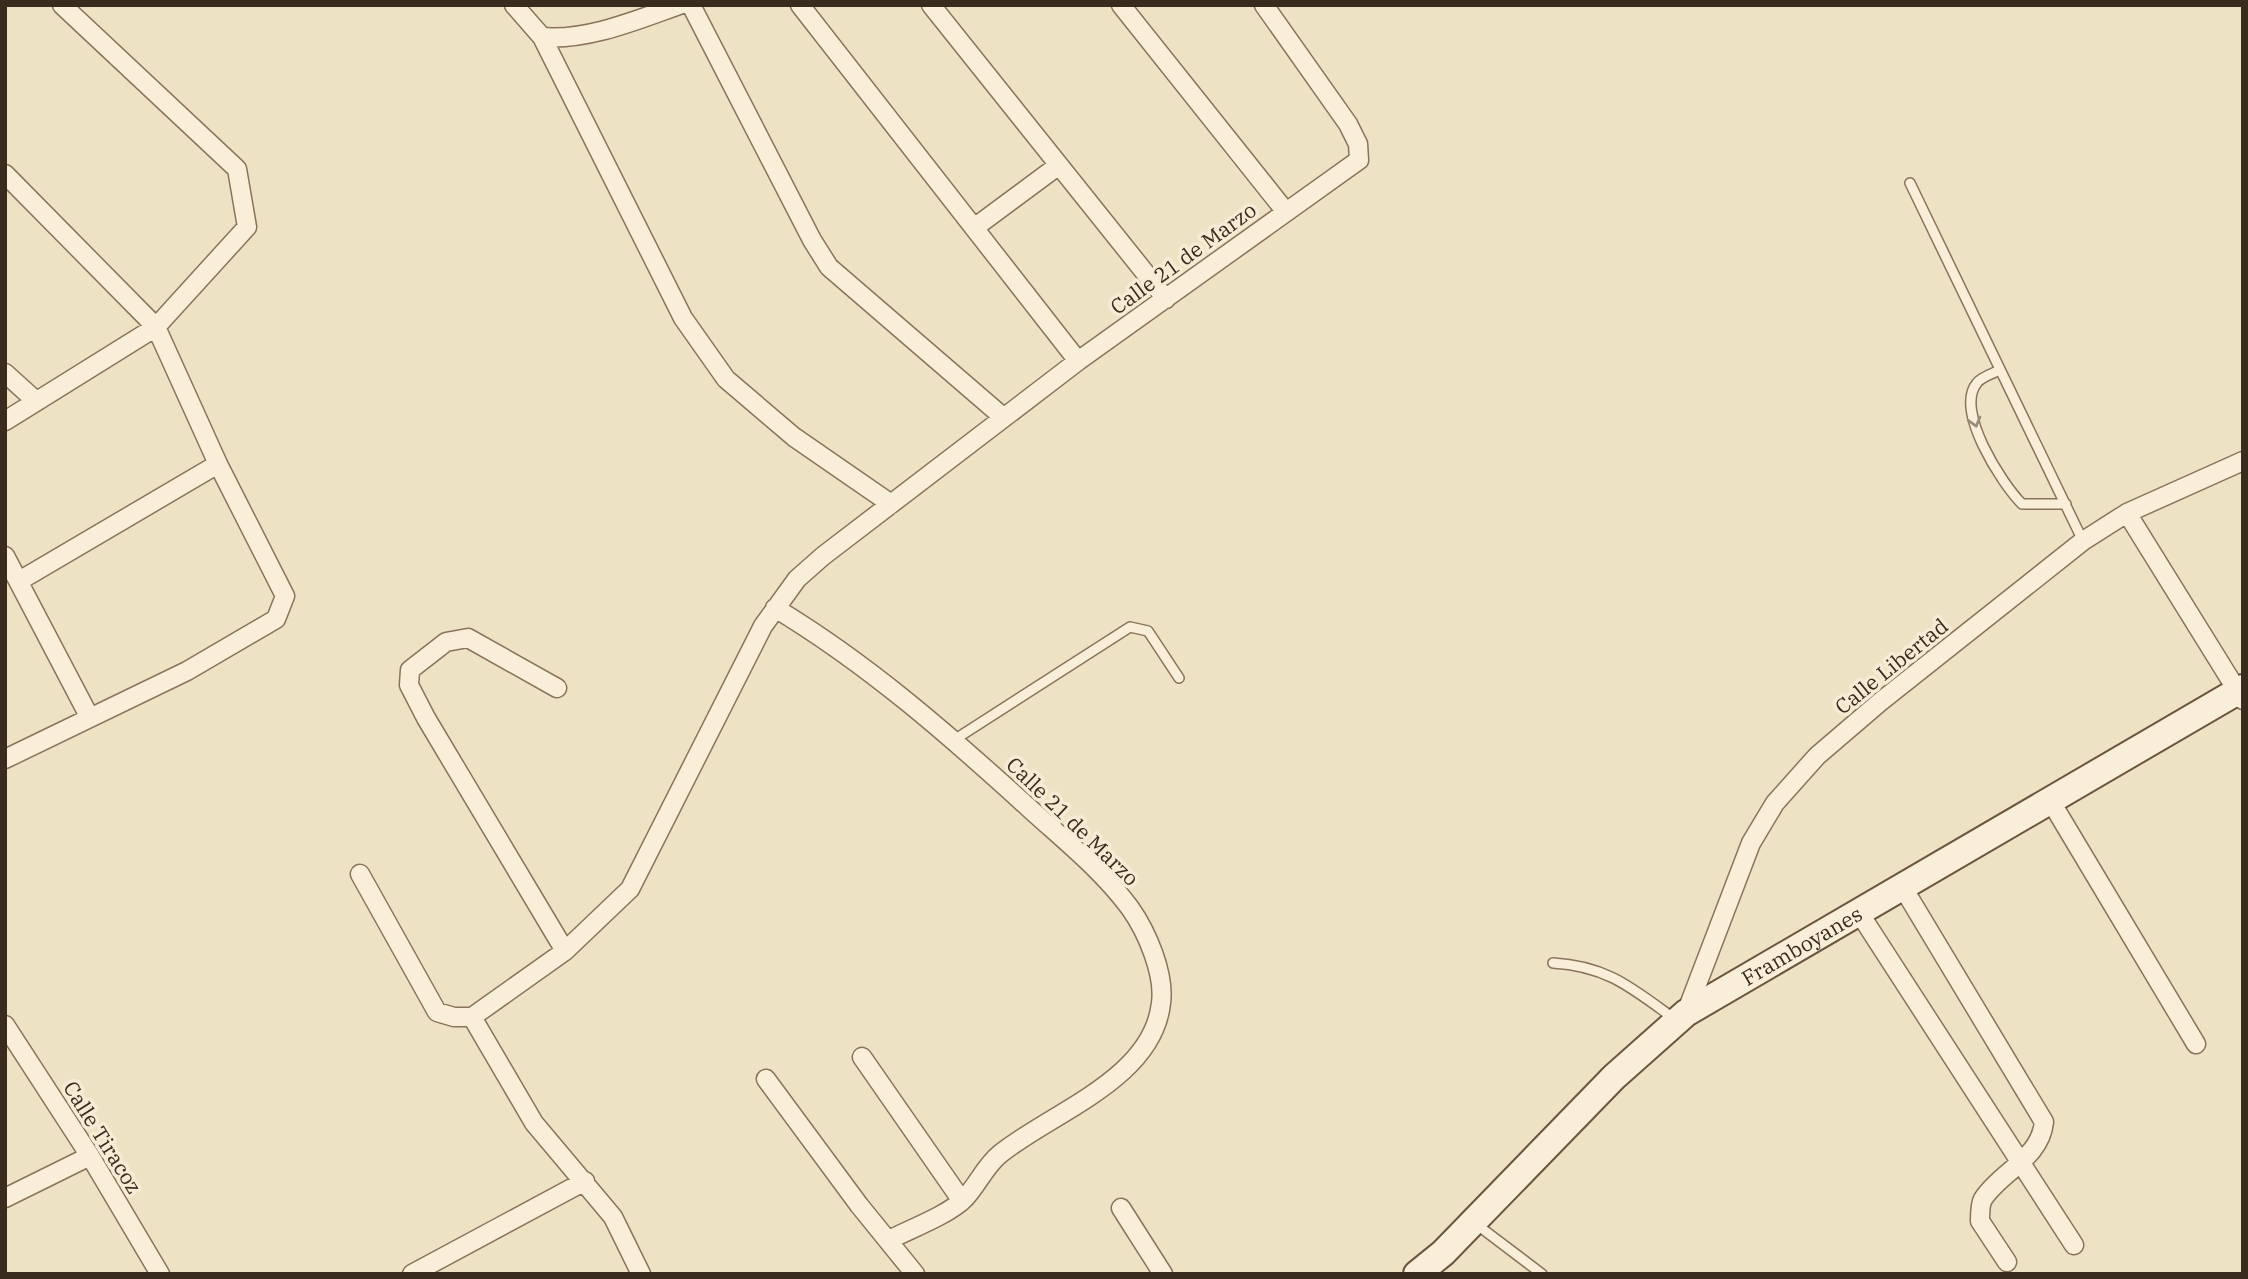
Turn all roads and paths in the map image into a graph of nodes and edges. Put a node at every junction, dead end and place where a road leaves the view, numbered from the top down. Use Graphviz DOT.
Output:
graph roads {
  1 [pos="62,5"];
  2 [pos="514,5"];
  3 [pos="679,5"];
  4 [pos="691,5"];
  5 [pos="800,5"];
  6 [pos="931,5"];
  7 [pos="1122,5"];
  8 [pos="1264,5"];
  9 [pos="542,37"];
  10 [pos="1059,165"];
  11 [pos="5,174"];
  12 [pos="1910,183"];
  13 [pos="1286,212"];
  14 [pos="974,228"];
  15 [pos="1166,299"];
  16 [pos="156,327"];
  17 [pos="1078,361"];
  18 [pos="2000,370"];
  19 [pos="5,373"];
  20 [pos="36,401"];
  21 [pos="1003,418"];
  22 [pos="5,421"];
  23 [pos="2243,461"];
  24 [pos="218,464"];
  25 [pos="891,504"];
  26 [pos="2066,504"];
  27 [pos="2127,513"];
  28 [pos="2083,541"];
  29 [pos="5,555"];
  30 [pos="19,581"];
  31 [pos="775,608"];
  32 [pos="1179,678"];
  33 [pos="557,688"];
  34 [pos="2241,693"];
  35 [pos="90,718"];
  36 [pos="954,740"];
  37 [pos="5,759"];
  38 [pos="2050,800"];
  39 [pos="360,874"];
  40 [pos="1902,886"];
  41 [pos="1858,911"];
  42 [pos="565,951"];
  43 [pos="1553,963"];
  44 [pos="472,1017"];
  45 [pos="1682,1017"];
  46 [pos="5,1025"];
  47 [pos="2196,1044"];
  48 [pos="862,1058"];
  49 [pos="766,1079"];
  50 [pos="90,1156"];
  51 [pos="2020,1165"];
  52 [pos="585,1181"];
  53 [pos="5,1198"];
  54 [pos="962,1201"];
  55 [pos="1121,1208"];
  56 [pos="1472,1221"];
  57 [pos="890,1240"];
  58 [pos="2074,1245"];
  59 [pos="2007,1262"];
  60 [pos="160,1274"];
  61 [pos="412,1274"];
  62 [pos="641,1274"];
  63 [pos="915,1274"];
  64 [pos="1163,1274"];
  65 [pos="1417,1274"];
  66 [pos="1542,1274"];
  1 -- 16 [label="street"];
  2 -- 9 [label="street"];
  3 -- 9 [label="street"];
  4 -- 21 [label="street"];
  5 -- 14 [label="street"];
  6 -- 10 [label="street"];
  7 -- 13 [label="street"];
  8 -- 13 [label="street, Calle 21 de Marzo"];
  9 -- 25 [label="street"];
  10 -- 14 [label="street"];
  10 -- 15 [label="street"];
  11 -- 16 [label="street"];
  12 -- 18 [label="lane"];
  13 -- 15 [label="street, Calle 21 de Marzo"];
  14 -- 17 [label="street"];
  15 -- 17 [label="street, Calle 21 de Marzo"];
  16 -- 20 [label="street"];
  16 -- 24 [label="street"];
  17 -- 21 [label="street, Calle 21 de Marzo"];
  18 -- 26 [label="lane"];
  18 -- 26 [label="lane, one-way"];
  19 -- 20 [label="street"];
  20 -- 22 [label="street"];
  21 -- 25 [label="street, Calle 21 de Marzo"];
  23 -- 27 [label="street, Calle Libertad"];
  24 -- 30 [label="street"];
  24 -- 35 [label="street"];
  25 -- 31 [label="street, Calle 21 de Marzo"];
  26 -- 28 [label="lane"];
  27 -- 28 [label="street, Calle Libertad"];
  27 -- 34 [label="street"];
  28 -- 45 [label="street, Calle Libertad"];
  29 -- 30 [label="street"];
  30 -- 35 [label="street"];
  31 -- 36 [label="street, Calle 21 de Marzo"];
  31 -- 42 [label="street, Calle 21 de Marzo"];
  32 -- 36 [label="lane"];
  33 -- 42 [label="street"];
  34 -- 38 [label="main road, Framboyanes"];
  35 -- 37 [label="street"];
  36 -- 54 [label="street, Calle 21 de Marzo"];
  38 -- 40 [label="main road, Framboyanes"];
  38 -- 47 [label="street"];
  39 -- 44 [label="street"];
  40 -- 41 [label="main road, Framboyanes"];
  40 -- 51 [label="street"];
  41 -- 45 [label="main road, Framboyanes"];
  41 -- 51 [label="street"];
  42 -- 44 [label="street, Calle 21 de Marzo"];
  43 -- 45 [label="lane"];
  44 -- 52 [label="street"];
  45 -- 56 [label="main road, Framboyanes"];
  46 -- 50 [label="street, Calle Tiracoz"];
  48 -- 54 [label="street"];
  49 -- 57 [label="street"];
  50 -- 53 [label="street"];
  50 -- 60 [label="street, Calle Tiracoz"];
  51 -- 58 [label="street"];
  51 -- 59 [label="street"];
  52 -- 61 [label="street"];
  52 -- 62 [label="street"];
  54 -- 57 [label="street, Calle 21 de Marzo"];
  55 -- 64 [label="street"];
  56 -- 65 [label="main road, Framboyanes"];
  56 -- 66 [label="lane"];
  57 -- 63 [label="street"];
}
